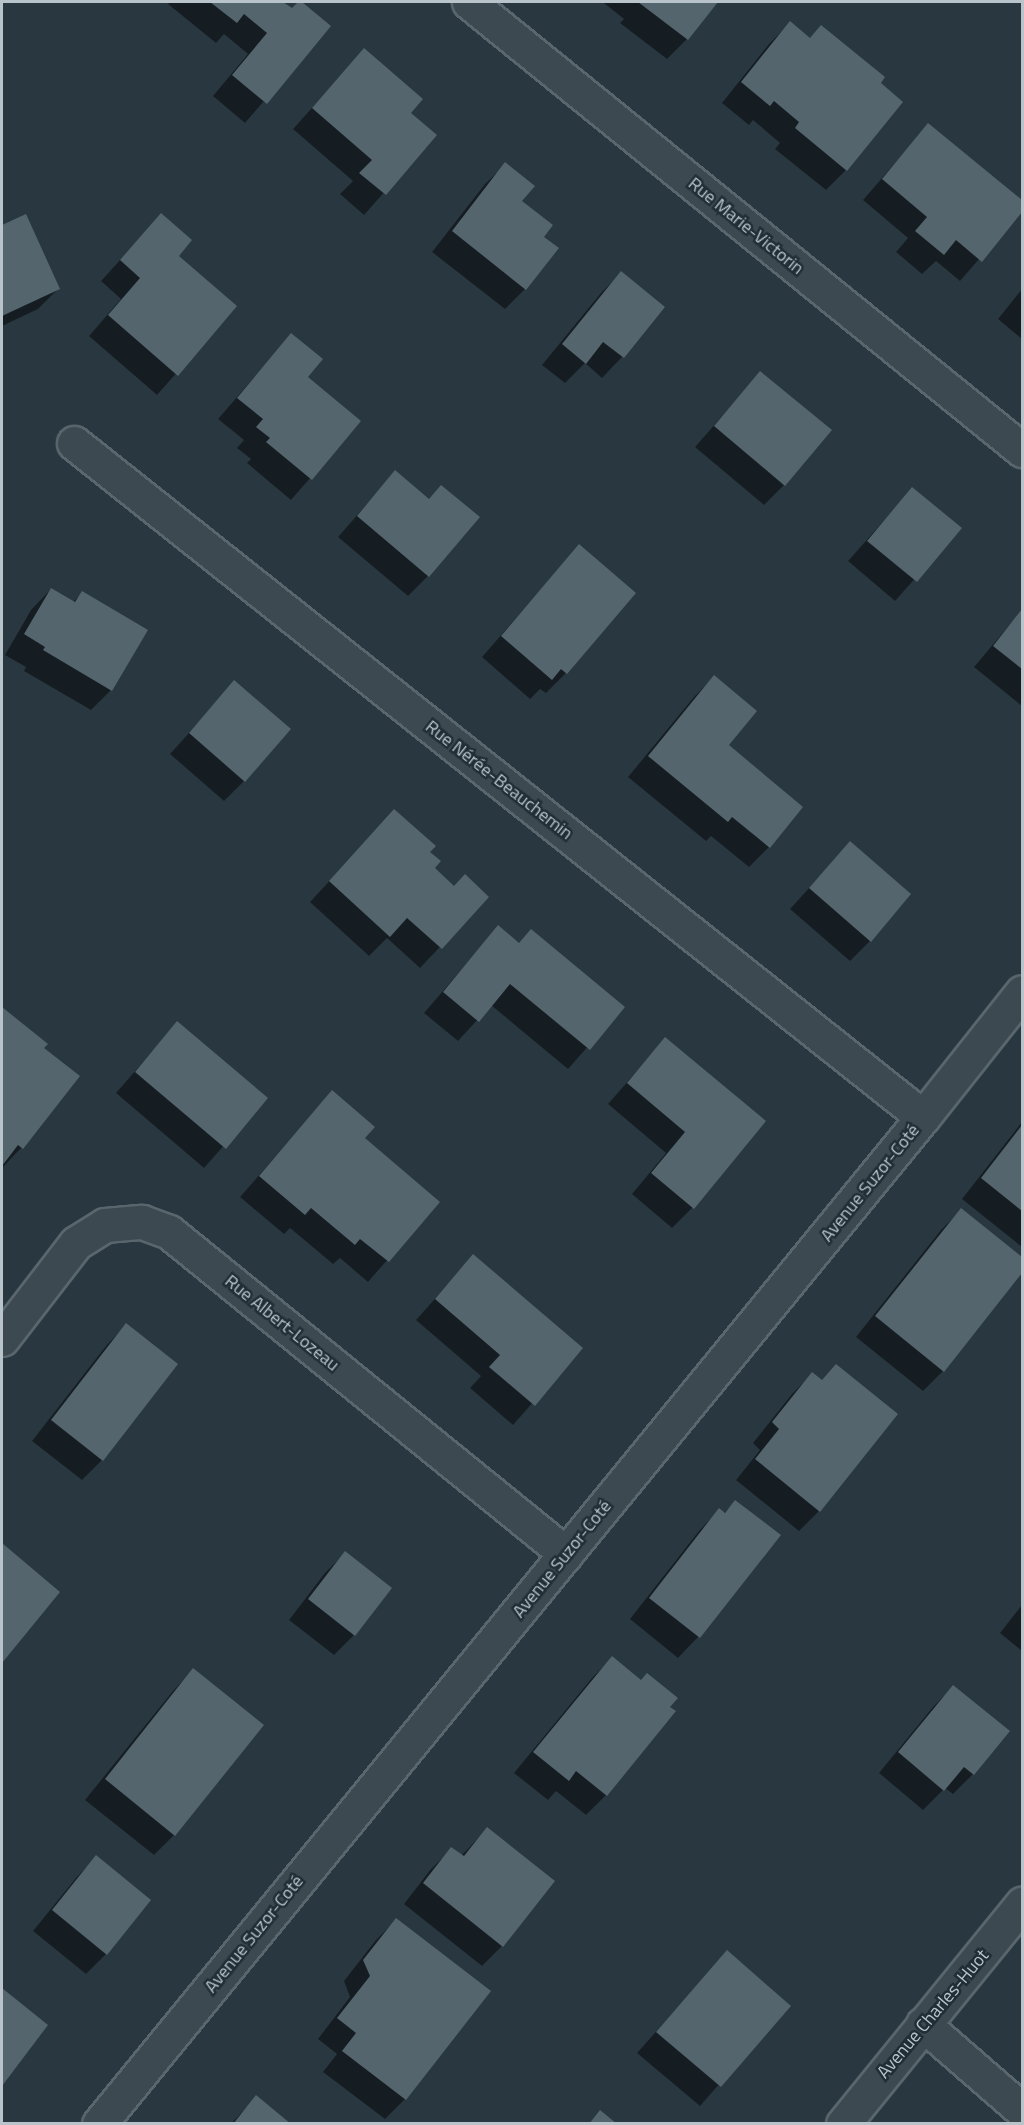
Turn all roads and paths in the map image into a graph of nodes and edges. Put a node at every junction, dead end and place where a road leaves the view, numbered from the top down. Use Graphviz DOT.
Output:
graph roads {
  1 [pos="469,2"];
  2 [pos="74,443"];
  3 [pos="1023,450"];
  4 [pos="1023,992"];
  5 [pos="923,1117"];
  6 [pos="2,1339"];
  7 [pos="566,1554"];
  8 [pos="1023,1904"];
  9 [pos="923,2024"];
  10 [pos="1023,2110"];
  11 [pos="99,2124"];
  12 [pos="843,2124"];
  1 -- 3 [label="street, Rue Marie-Victorin"];
  2 -- 5 [label="street, Rue Nérée-Beauchemin"];
  4 -- 5 [label="street, Avenue Suzor-Coté"];
  5 -- 7 [label="street, Avenue Suzor-Coté"];
  6 -- 7 [label="street, Rue Albert-Lozeau"];
  7 -- 11 [label="street, Avenue Suzor-Coté"];
  8 -- 9 [label="street, Avenue Charles-Huot"];
  9 -- 10 [label="street"];
  9 -- 12 [label="street, Avenue Charles-Huot"];
}
